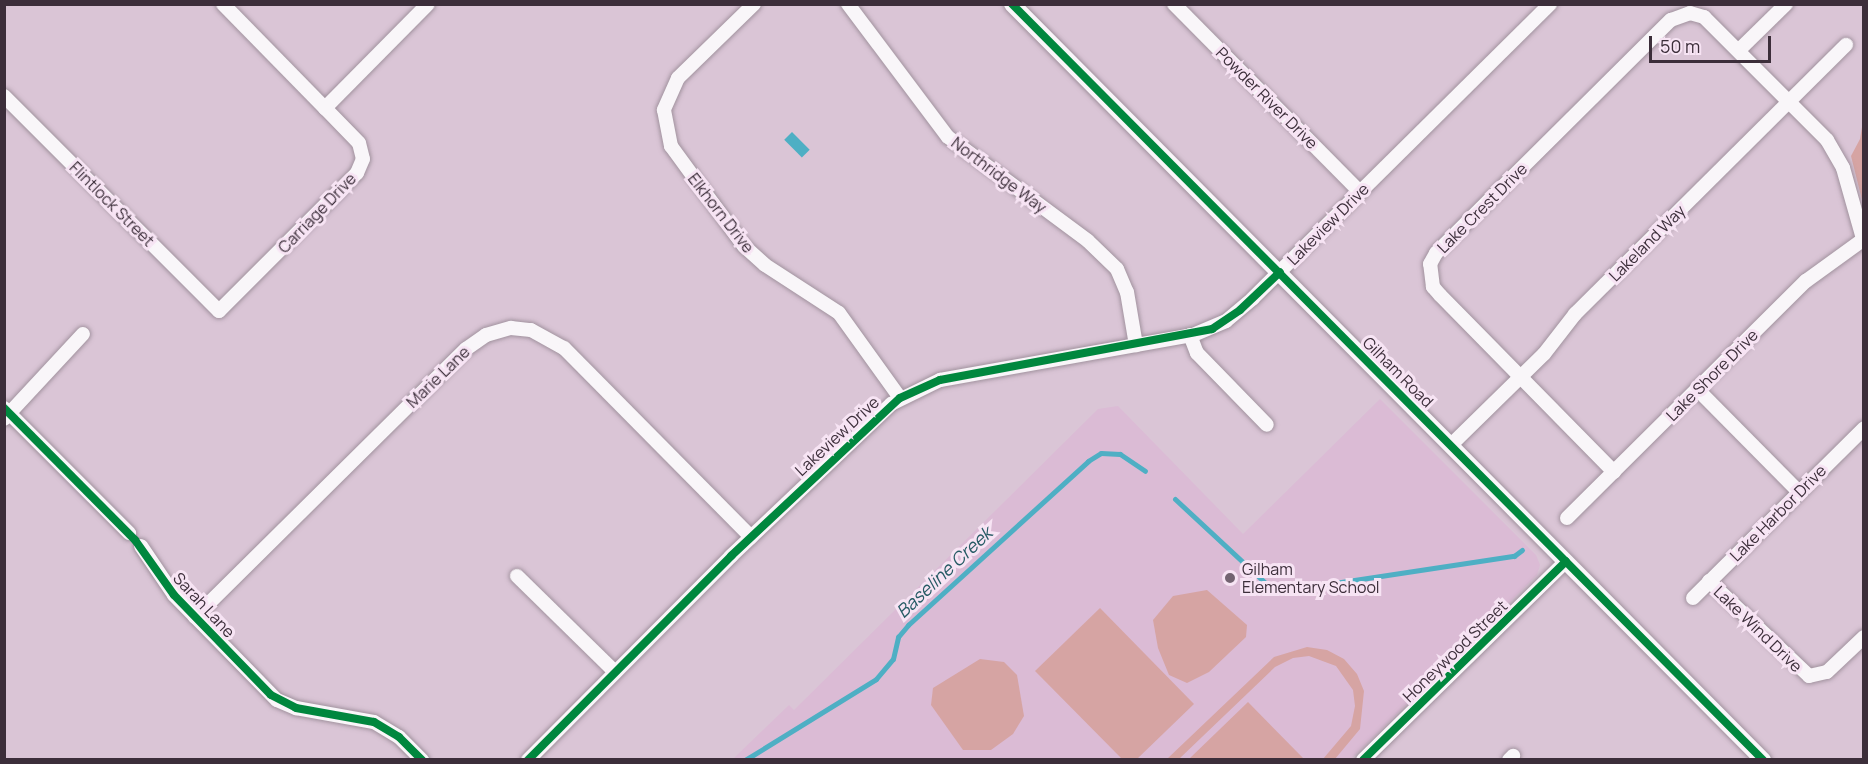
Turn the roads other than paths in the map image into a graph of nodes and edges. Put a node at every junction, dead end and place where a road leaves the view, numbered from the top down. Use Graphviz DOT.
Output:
graph roads {
  1 [pos="223,4"];
  2 [pos="429,4"];
  3 [pos="754,4"];
  4 [pos="848,4"];
  5 [pos="1012,4"];
  6 [pos="1174,4"];
  7 [pos="1550,4"];
  8 [pos="1786,4"];
  9 [pos="1846,45"];
  10 [pos="1739,50"];
  11 [pos="4,96"];
  12 [pos="1789,101"];
  13 [pos="326,108"];
  14 [pos="649,118"];
  15 [pos="664,118"];
  16 [pos="1360,192"];
  17 [pos="1863,240"];
  18 [pos="1280,272"];
  19 [pos="219,311"];
  20 [pos="83,334"];
  21 [pos="1190,335"];
  22 [pos="1136,345"];
  23 [pos="1520,378"];
  24 [pos="1697,389"];
  25 [pos="900,398"];
  26 [pos="6,414"];
  27 [pos="1267,424"];
  28 [pos="1863,428"];
  29 [pos="1451,445"];
  30 [pos="1614,472"];
  31 [pos="1799,492"];
  32 [pos="1567,518"];
  33 [pos="129,533"];
  34 [pos="751,537"];
  35 [pos="141,546"];
  36 [pos="1566,561"];
  37 [pos="517,576"];
  38 [pos="1710,581"];
  39 [pos="1693,598"];
  40 [pos="195,617"];
  41 [pos="1863,637"];
  42 [pos="615,672"];
  43 [pos="422,759"];
  44 [pos="528,759"];
  45 [pos="1363,759"];
  46 [pos="1762,759"];
  1 -- 13 [label="street, Carriage Drive"];
  2 -- 13 [label="street"];
  3 -- 15 [label="street"];
  4 -- 22 [label="street, Northridge Way"];
  5 -- 18 [label="street, Gilham Road"];
  6 -- 16 [label="street, Powder River Drive"];
  7 -- 16 [label="street, Lakeview Drive"];
  8 -- 10 [label="street"];
  9 -- 12 [label="street, Lakeland Way"];
  10 -- 12 [label="street"];
  10 -- 23 [label="street, Lake Crest Drive"];
  11 -- 19 [label="street, Flintlock Street"];
  12 -- 17 [label="street"];
  12 -- 23 [label="street, Lakeland Way"];
  13 -- 19 [label="street, Carriage Drive"];
  14 -- 15 [label="street"];
  15 -- 25 [label="street, Elkhorn Drive"];
  16 -- 18 [label="street, Lakeview Drive"];
  17 -- 24 [label="street, Lake Shore Drive"];
  18 -- 21 [label="street, Lakeview Drive"];
  18 -- 29 [label="street, Gilham Road"];
  20 -- 26 [label="street"];
  21 -- 22 [label="street, Lakeview Drive"];
  21 -- 27 [label="street"];
  22 -- 25 [label="street, Lakeview Drive"];
  23 -- 29 [label="street, Lakeland Way"];
  23 -- 30 [label="street, Lake Crest Drive"];
  24 -- 30 [label="street, Lake Shore Drive"];
  24 -- 31 [label="street"];
  25 -- 34 [label="street, Lakeview Drive"];
  26 -- 33 [label="street"];
  28 -- 31 [label="street, Lake Harbor Drive"];
  29 -- 36 [label="street, Gilham Road"];
  30 -- 32 [label="street, Lake Shore Drive"];
  31 -- 38 [label="street, Lake Harbor Drive"];
  34 -- 40 [label="street, Marie Lane"];
  34 -- 42 [label="street, Lakeview Drive"];
  35 -- 40 [label="street, Sarah Lane"];
  36 -- 45 [label="street, Honeywood Street"];
  36 -- 46 [label="street, Gilham Road"];
  37 -- 42 [label="street"];
  38 -- 39 [label="street, Lake Harbor Drive"];
  38 -- 41 [label="street, Lake Wind Drive"];
  40 -- 43 [label="street, Sarah Lane"];
  42 -- 44 [label="street, Lakeview Drive"];
}
